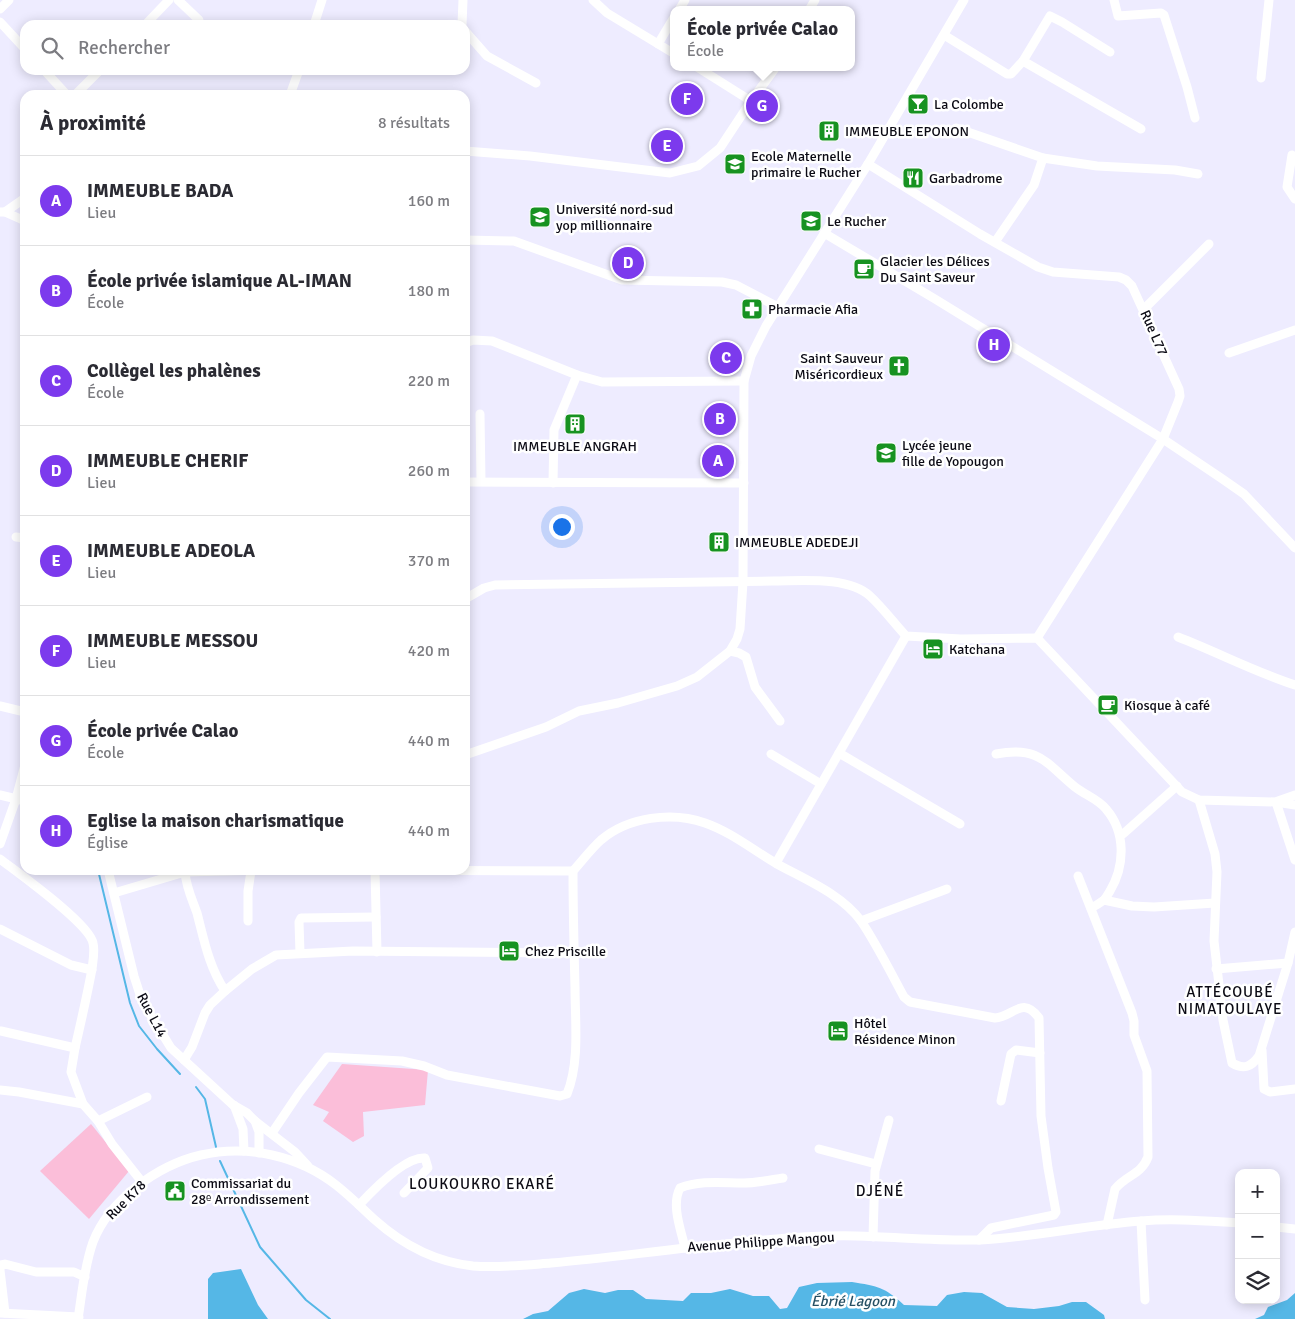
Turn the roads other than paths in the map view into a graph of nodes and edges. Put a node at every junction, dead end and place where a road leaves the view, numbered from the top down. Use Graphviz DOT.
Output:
graph roads {
  1 [pos="9,0"];
  2 [pos="170,0"];
  3 [pos="178,0"];
  4 [pos="322,0"];
  5 [pos="463,0"];
  6 [pos="593,0"];
  7 [pos="964,0"];
  8 [pos="1114,0"];
  9 [pos="1269,0"];
  10 [pos="0,9"];
  11 [pos="150,20"];
  12 [pos="199,20"];
  13 [pos="316,20"];
  14 [pos="462,20"];
  15 [pos="0,22"];
  16 [pos="670,24"];
  17 [pos="944,35"];
  18 [pos="470,37"];
  19 [pos="20,44"];
  20 [pos="658,44"];
  21 [pos="670,51"];
  22 [pos="1110,52"];
  23 [pos="1023,61"];
  24 [pos="703,71"];
  25 [pos="773,71"];
  26 [pos="49,75"];
  27 [pos="95,75"];
  28 [pos="297,75"];
  29 [pos="1261,78"];
  30 [pos="536,83"];
  31 [pos="62,90"];
  32 [pos="80,90"];
  33 [pos="292,90"];
  34 [pos="751,101"];
  35 [pos="1195,118"];
  36 [pos="956,128"];
  37 [pos="1141,129"];
  38 [pos="470,151"];
  39 [pos="1292,155"];
  40 [pos="1043,158"];
  41 [pos="868,164"];
  42 [pos="1198,174"];
  43 [pos="1295,199"];
  44 [pos="20,201"];
  45 [pos="3,212"];
  46 [pos="20,219"];
  47 [pos="824,234"];
  48 [pos="470,240"];
  49 [pos="995,242"];
  50 [pos="1209,244"];
  51 [pos="778,307"];
  52 [pos="1144,309"];
  53 [pos="1295,330"];
  54 [pos="470,341"];
  55 [pos="1229,353"];
  56 [pos="577,375"];
  57 [pos="744,381"];
  58 [pos="480,414"];
  59 [pos="1163,439"];
  60 [pos="481,481"];
  61 [pos="470,482"];
  62 [pos="553,483"];
  63 [pos="744,483"];
  64 [pos="1295,548"];
  65 [pos="743,582"];
  66 [pos="470,596"];
  67 [pos="906,636"];
  68 [pos="1178,637"];
  69 [pos="1037,638"];
  70 [pos="730,651"];
  71 [pos="1295,685"];
  72 [pos="0,706"];
  73 [pos="20,711"];
  74 [pos="780,721"];
  75 [pos="470,753"];
  76 [pos="839,753"];
  77 [pos="771,754"];
  78 [pos="996,754"];
  79 [pos="821,784"];
  80 [pos="1177,786"];
  81 [pos="0,795"];
  82 [pos="1295,795"];
  83 [pos="20,800"];
  84 [pos="1199,800"];
  85 [pos="20,802"];
  86 [pos="1276,802"];
  87 [pos="1295,805"];
  88 [pos="960,824"];
  89 [pos="1120,834"];
  90 [pos="0,844"];
  91 [pos="0,859"];
  92 [pos="1295,860"];
  93 [pos="776,863"];
  94 [pos="470,870"];
  95 [pos="573,871"];
  96 [pos="20,874"];
  97 [pos="21,875"];
  98 [pos="109,875"];
  99 [pos="175,875"];
  100 [pos="185,875"];
  101 [pos="250,875"];
  102 [pos="375,875"];
  103 [pos="1078,876"];
  104 [pos="947,889"];
  105 [pos="114,893"];
  106 [pos="1104,900"];
  107 [pos="1215,904"];
  108 [pos="1091,908"];
  109 [pos="376,917"];
  110 [pos="248,921"];
  111 [pos="861,922"];
  112 [pos="0,929"];
  113 [pos="1295,932"];
  114 [pos="377,952"];
  115 [pos="300,953"];
  116 [pos="574,953"];
  117 [pos="1288,963"];
  118 [pos="1216,969"];
  119 [pos="92,970"];
  120 [pos="225,991"];
  121 [pos="2,1031"];
  122 [pos="1262,1045"];
  123 [pos="75,1048"];
  124 [pos="1040,1053"];
  125 [pos="184,1060"];
  126 [pos="1295,1089"];
  127 [pos="0,1090"];
  128 [pos="147,1097"];
  129 [pos="1001,1101"];
  130 [pos="83,1104"];
  131 [pos="233,1105"];
  132 [pos="889,1120"];
  133 [pos="98,1121"];
  134 [pos="255,1121"];
  135 [pos="272,1133"];
  136 [pos="819,1149"];
  137 [pos="244,1152"];
  138 [pos="260,1153"];
  139 [pos="876,1164"];
  140 [pos="313,1171"];
  141 [pos="783,1178"];
  142 [pos="142,1182"];
  143 [pos="404,1193"];
  144 [pos="359,1205"];
  145 [pos="1141,1221"];
  146 [pos="1235,1223"];
  147 [pos="1107,1225"];
  148 [pos="1280,1227"];
  149 [pos="1295,1229"];
  150 [pos="873,1237"];
  151 [pos="979,1240"];
  152 [pos="685,1248"];
  153 [pos="0,1269"];
  154 [pos="85,1277"];
  155 [pos="1145,1300"];
  156 [pos="2,1313"];
  157 [pos="78,1318"];
  1 -- 10 [label="street"];
  2 -- 11 [label="street"];
  3 -- 12 [label="street"];
  4 -- 13 [label="street"];
  5 -- 14 [label="street"];
  6 -- 20 [label="street"];
  7 -- 17 [label="street"];
  8 -- 35 [label="street"];
  9 -- 29 [label="street"];
  15 -- 19 [label="street"];
  16 -- 20 [label="street"];
  17 -- 23 [label="street"];
  17 -- 41 [label="street"];
  18 -- 30 [label="street"];
  20 -- 21 [label="street"];
  22 -- 23 [label="street"];
  23 -- 37 [label="street"];
  24 -- 34 [label="street"];
  25 -- 34 [label="street"];
  26 -- 31 [label="street"];
  27 -- 32 [label="street"];
  28 -- 33 [label="street"];
  34 -- 38 [label="street"];
  36 -- 40 [label="street"];
  39 -- 43 [label="street"];
  40 -- 42 [label="street"];
  40 -- 49 [label="street"];
  41 -- 47 [label="street"];
  41 -- 49 [label="street, Rue L77"];
  44 -- 45 [label="street"];
  45 -- 46 [label="street"];
  47 -- 51 [label="street"];
  47 -- 59 [label="street"];
  48 -- 51 [label="street"];
  49 -- 52 [label="street, Rue L77"];
  50 -- 52 [label="street"];
  51 -- 57 [label="street"];
  52 -- 59 [label="street, Rue L77"];
  53 -- 55 [label="street"];
  54 -- 56 [label="street"];
  56 -- 57 [label="street"];
  56 -- 62 [label="street"];
  57 -- 63 [label="street"];
  58 -- 60 [label="street"];
  59 -- 64 [label="street"];
  59 -- 69 [label="street, Rue L77"];
  60 -- 61 [label="street"];
  60 -- 62 [label="street"];
  62 -- 63 [label="street"];
  63 -- 65 [label="street"];
  65 -- 66 [label="street"];
  65 -- 67 [label="street"];
  65 -- 70 [label="street"];
  67 -- 69 [label="street"];
  67 -- 76 [label="street"];
  68 -- 71 [label="street"];
  69 -- 80 [label="street"];
  70 -- 74 [label="street"];
  70 -- 75 [label="street"];
  72 -- 73 [label="street"];
  76 -- 79 [label="street"];
  76 -- 88 [label="street"];
  77 -- 79 [label="street"];
  78 -- 89 [label="street"];
  79 -- 93 [label="street"];
  80 -- 84 [label="street"];
  80 -- 89 [label="street"];
  81 -- 83 [label="street"];
  82 -- 86 [label="street"];
  84 -- 86 [label="street"];
  84 -- 107 [label="street"];
  85 -- 90 [label="street"];
  86 -- 87 [label="street"];
  86 -- 92 [label="street"];
  89 -- 106 [label="street"];
  91 -- 96 [label="street"];
  93 -- 95 [label="street"];
  93 -- 111 [label="street"];
  94 -- 95 [label="street"];
  95 -- 116 [label="street"];
  97 -- 119 [label="street"];
  98 -- 105 [label="street, Rue L14"];
  99 -- 105 [label="street"];
  100 -- 120 [label="street"];
  101 -- 110 [label="street"];
  102 -- 109 [label="street"];
  103 -- 108 [label="street"];
  104 -- 111 [label="street"];
  105 -- 125 [label="street, Rue L14"];
  106 -- 107 [label="street"];
  106 -- 108 [label="street"];
  107 -- 118 [label="street"];
  108 -- 147 [label="street"];
  109 -- 114 [label="street"];
  109 -- 115 [label="street"];
  111 -- 124 [label="street"];
  112 -- 119 [label="street"];
  113 -- 117 [label="street"];
  114 -- 115 [label="street"];
  114 -- 116 [label="street"];
  115 -- 120 [label="street"];
  116 -- 135 [label="street"];
  117 -- 118 [label="street"];
  117 -- 122 [label="street"];
  118 -- 122 [label="street"];
  119 -- 123 [label="street"];
  120 -- 125 [label="street"];
  121 -- 123 [label="street"];
  122 -- 126 [label="street"];
  123 -- 130 [label="street"];
  124 -- 129 [label="street"];
  124 -- 151 [label="street"];
  125 -- 131 [label="street, Rue L14"];
  127 -- 130 [label="street"];
  128 -- 133 [label="street"];
  130 -- 133 [label="street"];
  131 -- 134 [label="street, Rue L14"];
  131 -- 137 [label="street, Rue L14"];
  132 -- 139 [label="street"];
  133 -- 142 [label="street"];
  134 -- 135 [label="street, Rue L14"];
  134 -- 138 [label="street"];
  135 -- 140 [label="street, Rue L14"];
  136 -- 139 [label="street"];
  137 -- 138 [label="street, Rue K78"];
  137 -- 142 [label="street, Rue K78"];
  138 -- 140 [label="street, Rue K78"];
  139 -- 150 [label="street"];
  140 -- 144 [label="street, Avenue Philippe Mangou"];
  141 -- 152 [label="street"];
  142 -- 154 [label="street, Rue K78"];
  143 -- 144 [label="street"];
  144 -- 152 [label="street, Avenue Philippe Mangou"];
  145 -- 146 [label="street, Avenue Philippe Mangou"];
  145 -- 147 [label="street, Avenue Philippe Mangou"];
  145 -- 155 [label="street"];
  147 -- 151 [label="street, Avenue Philippe Mangou"];
  148 -- 149 [label="street"];
  150 -- 151 [label="street, Avenue Philippe Mangou"];
  150 -- 152 [label="street, Avenue Philippe Mangou"];
  153 -- 154 [label="street"];
  153 -- 156 [label="street"];
  154 -- 157 [label="street, Rue K78"];
  156 -- 157 [label="street"];
}
